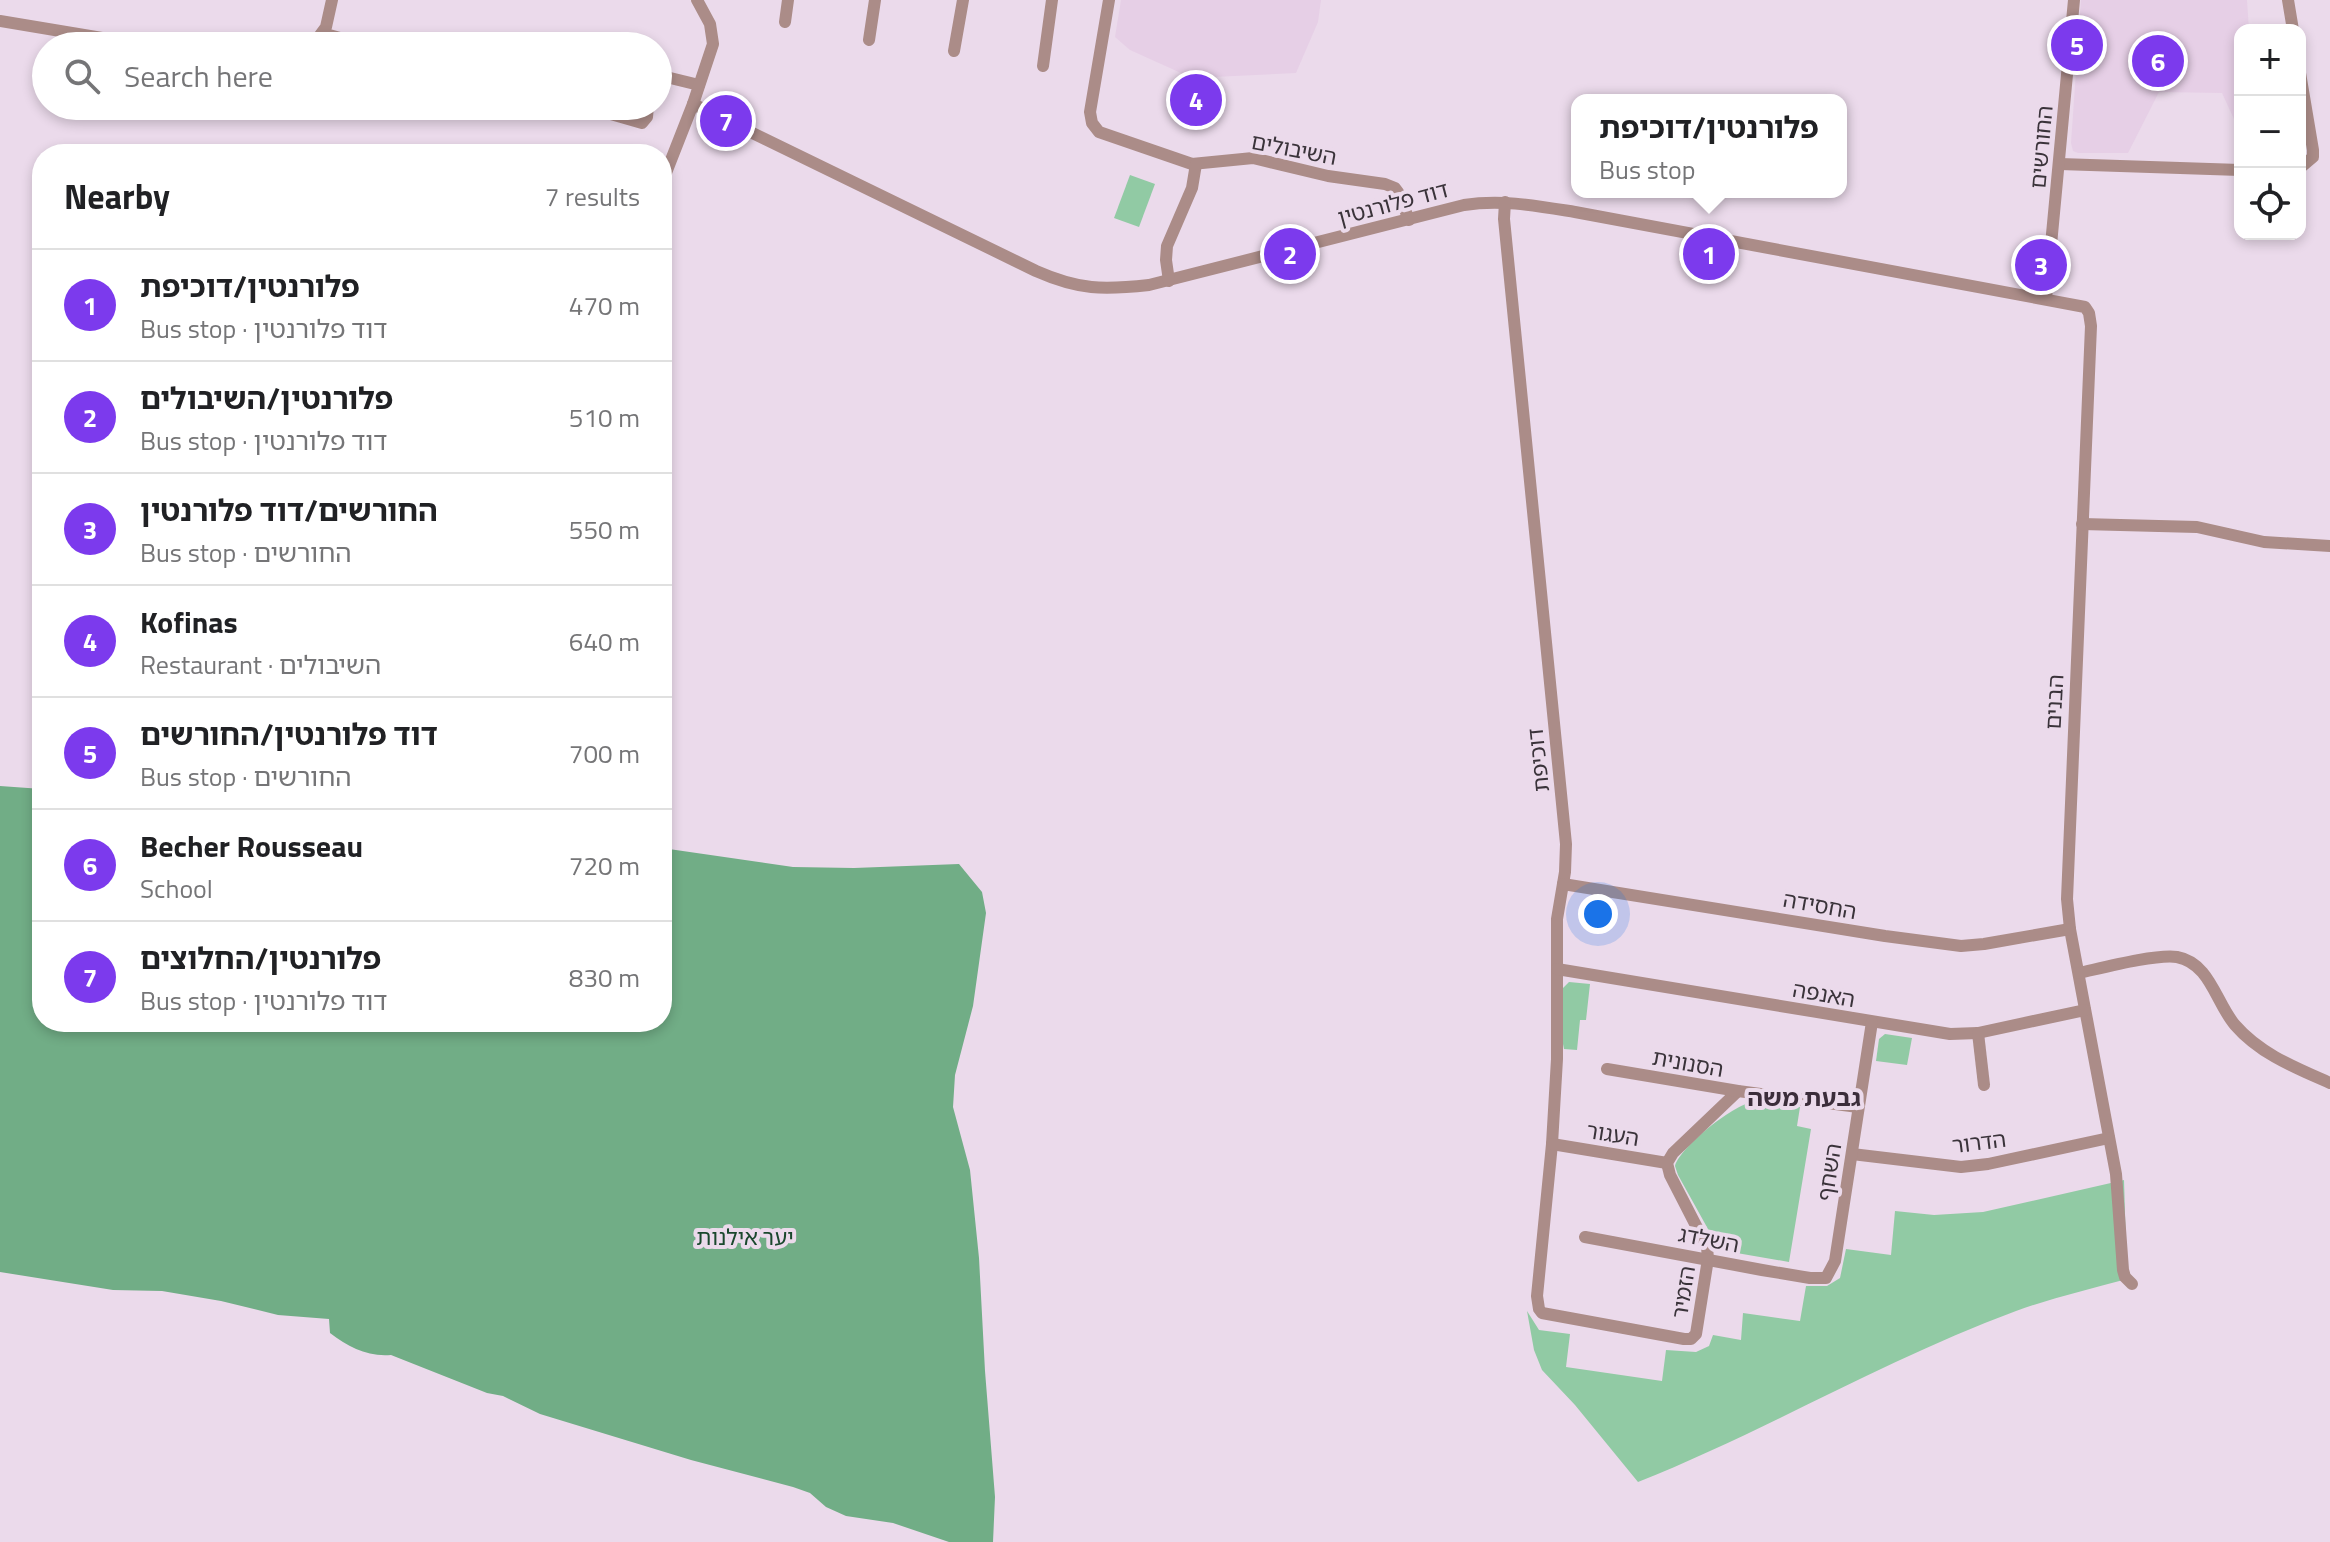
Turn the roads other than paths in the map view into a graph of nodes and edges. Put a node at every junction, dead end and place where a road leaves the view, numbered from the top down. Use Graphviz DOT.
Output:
graph roads {
  1 [pos="332,0"];
  2 [pos="697,0"];
  3 [pos="788,0"];
  4 [pos="875,0"];
  5 [pos="963,0"];
  6 [pos="1052,0"];
  7 [pos="1109,0"];
  8 [pos="2074,0"];
  9 [pos="2288,0"];
  10 [pos="0,21"];
  11 [pos="785,22"];
  12 [pos="2292,24"];
  13 [pos="66,32"];
  14 [pos="323,32"];
  15 [pos="869,40"];
  16 [pos="954,51"];
  17 [pos="1043,66"];
  18 [pos="672,78"];
  19 [pos="699,85"];
  20 [pos="693,104"];
  21 [pos="2306,109"];
  22 [pos="672,158"];
  23 [pos="2306,163"];
  24 [pos="1196,164"];
  25 [pos="2060,164"];
  26 [pos="2234,170"];
  27 [pos="1505,202"];
  28 [pos="1409,220"];
  29 [pos="1169,281"];
  30 [pos="2046,298"];
  31 [pos="2082,524"];
  32 [pos="2330,546"];
  33 [pos="1563,884"];
  34 [pos="2070,929"];
  35 [pos="1557,969"];
  36 [pos="2079,973"];
  37 [pos="2085,1010"];
  38 [pos="1872,1022"];
  39 [pos="1978,1033"];
  40 [pos="1607,1069"];
  41 [pos="2330,1083"];
  42 [pos="1984,1085"];
  43 [pos="1738,1091"];
  44 [pos="1858,1107"];
  45 [pos="2109,1138"];
  46 [pos="1552,1144"];
  47 [pos="1852,1154"];
  48 [pos="1667,1163"];
  49 [pos="1585,1237"];
  50 [pos="1708,1259"];
  51 [pos="1826,1278"];
  52 [pos="2132,1284"];
  53 [pos="1542,1313"];
  1 -- 14 [label="street"];
  2 -- 19 [label="street"];
  3 -- 11 [label="street"];
  4 -- 15 [label="street"];
  5 -- 16 [label="street"];
  6 -- 17 [label="street"];
  7 -- 24 [label="street, השיבולים"];
  8 -- 25 [label="street, החורשים"];
  9 -- 12 [label="street"];
  10 -- 13 [label="street"];
  18 -- 19 [label="street"];
  19 -- 20 [label="street"];
  20 -- 22 [label="street"];
  20 -- 29 [label="street, דוד פלורנטין"];
  21 -- 23 [label="street"];
  24 -- 28 [label="street, השיבולים"];
  24 -- 29 [label="street"];
  25 -- 26 [label="street"];
  25 -- 30 [label="street, החורשים"];
  27 -- 28 [label="street, דוד פלורנטין"];
  27 -- 30 [label="street, דוד פלורנטין"];
  27 -- 33 [label="street, דוכיפת"];
  28 -- 29 [label="street, דוד פלורנטין"];
  30 -- 31 [label="street, הבנים"];
  31 -- 32 [label="street"];
  31 -- 34 [label="street, הבנים"];
  33 -- 34 [label="street, החסידה"];
  33 -- 35 [label="street, דוכיפת"];
  34 -- 36 [label="street, הבנים"];
  35 -- 38 [label="street, האנפה"];
  35 -- 46 [label="street, דוכיפת"];
  36 -- 37 [label="street, הבנים"];
  36 -- 41 [label="street"];
  37 -- 39 [label="street, האנפה"];
  37 -- 45 [label="street, הבנים"];
  38 -- 39 [label="street, האנפה"];
  38 -- 44 [label="street, השחף"];
  39 -- 42 [label="street"];
  40 -- 43 [label="street, הסנונית"];
  43 -- 44 [label="street, הסנונית"];
  43 -- 48 [label="street"];
  44 -- 47 [label="street, השחף"];
  45 -- 47 [label="street, הדרור"];
  45 -- 52 [label="street, הבנים"];
  46 -- 48 [label="street, העגור"];
  46 -- 53 [label="street, דוכיפת"];
  47 -- 51 [label="street, השחף"];
  48 -- 50 [label="street, הזמיר"];
  49 -- 50 [label="street, השלדג"];
  50 -- 51 [label="street, השלדג"];
  50 -- 53 [label="street, הזמיר"];
}
